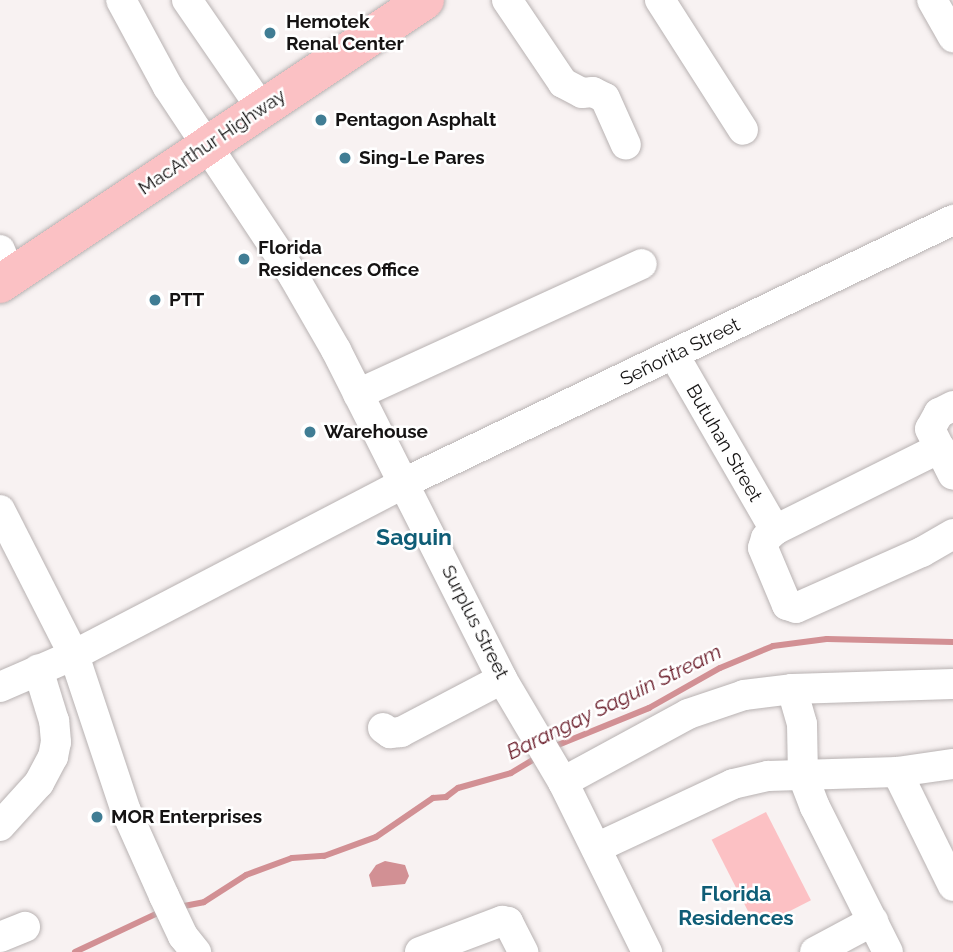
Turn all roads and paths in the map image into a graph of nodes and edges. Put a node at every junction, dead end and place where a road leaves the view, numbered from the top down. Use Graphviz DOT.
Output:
graph roads {
  1 [pos="121,0"];
  2 [pos="187,0"];
  3 [pos="425,0"];
  4 [pos="507,0"];
  5 [pos="660,0"];
  6 [pos="932,0"];
  7 [pos="953,37"];
  8 [pos="262,109"];
  9 [pos="743,130"];
  10 [pos="208,144"];
  11 [pos="626,145"];
  12 [pos="953,220"];
  13 [pos="642,264"];
  14 [pos="4,270"];
  15 [pos="674,355"];
  16 [pos="358,394"];
  17 [pos="953,406"];
  18 [pos="940,448"];
  19 [pos="953,475"];
  20 [pos="405,482"];
  21 [pos="0,510"];
  22 [pos="775,530"];
  23 [pos="953,534"];
  24 [pos="75,655"];
  25 [pos="38,670"];
  26 [pos="502,679"];
  27 [pos="953,684"];
  28 [pos="0,687"];
  29 [pos="792,689"];
  30 [pos="383,729"];
  31 [pos="953,764"];
  32 [pos="897,772"];
  33 [pos="803,776"];
  34 [pos="560,777"];
  35 [pos="0,825"];
  36 [pos="596,848"];
  37 [pos="953,886"];
  38 [pos="873,921"];
  39 [pos="189,944"];
  40 [pos="420,952"];
  41 [pos="523,952"];
  42 [pos="647,952"];
  43 [pos="815,952"];
  44 [pos="888,952"];
  1 -- 10 [label="street, Surplus Street"];
  2 -- 8 [label="street"];
  3 -- 8 [label="highway, MacArthur Highway"];
  4 -- 11 [label="street"];
  5 -- 9 [label="street"];
  6 -- 7 [label="street"];
  8 -- 10 [label="highway, MacArthur Highway"];
  10 -- 14 [label="highway, MacArthur Highway"];
  10 -- 16 [label="street, Surplus Street"];
  12 -- 15 [label="street, Señorita Street"];
  13 -- 16 [label="street"];
  15 -- 20 [label="street, Señorita Street"];
  15 -- 22 [label="street, Butuhan Street"];
  16 -- 20 [label="street, Surplus Street"];
  17 -- 18 [label="street"];
  18 -- 19 [label="street"];
  18 -- 22 [label="street"];
  20 -- 24 [label="street, Señorita Street"];
  20 -- 26 [label="street, Surplus Street"];
  21 -- 24 [label="street"];
  22 -- 23 [label="street"];
  24 -- 25 [label="street, Señorita Street"];
  24 -- 39 [label="street"];
  25 -- 28 [label="street, Señorita Street"];
  25 -- 35 [label="street"];
  26 -- 30 [label="street"];
  26 -- 34 [label="street, Surplus Street"];
  27 -- 29 [label="street"];
  29 -- 33 [label="street"];
  29 -- 34 [label="street"];
  31 -- 32 [label="street"];
  32 -- 33 [label="street"];
  32 -- 37 [label="street"];
  33 -- 36 [label="street"];
  33 -- 38 [label="street"];
  34 -- 36 [label="street, Surplus Street"];
  36 -- 42 [label="street, Surplus Street"];
  38 -- 43 [label="street"];
  38 -- 44 [label="street"];
  40 -- 41 [label="street"];
}
